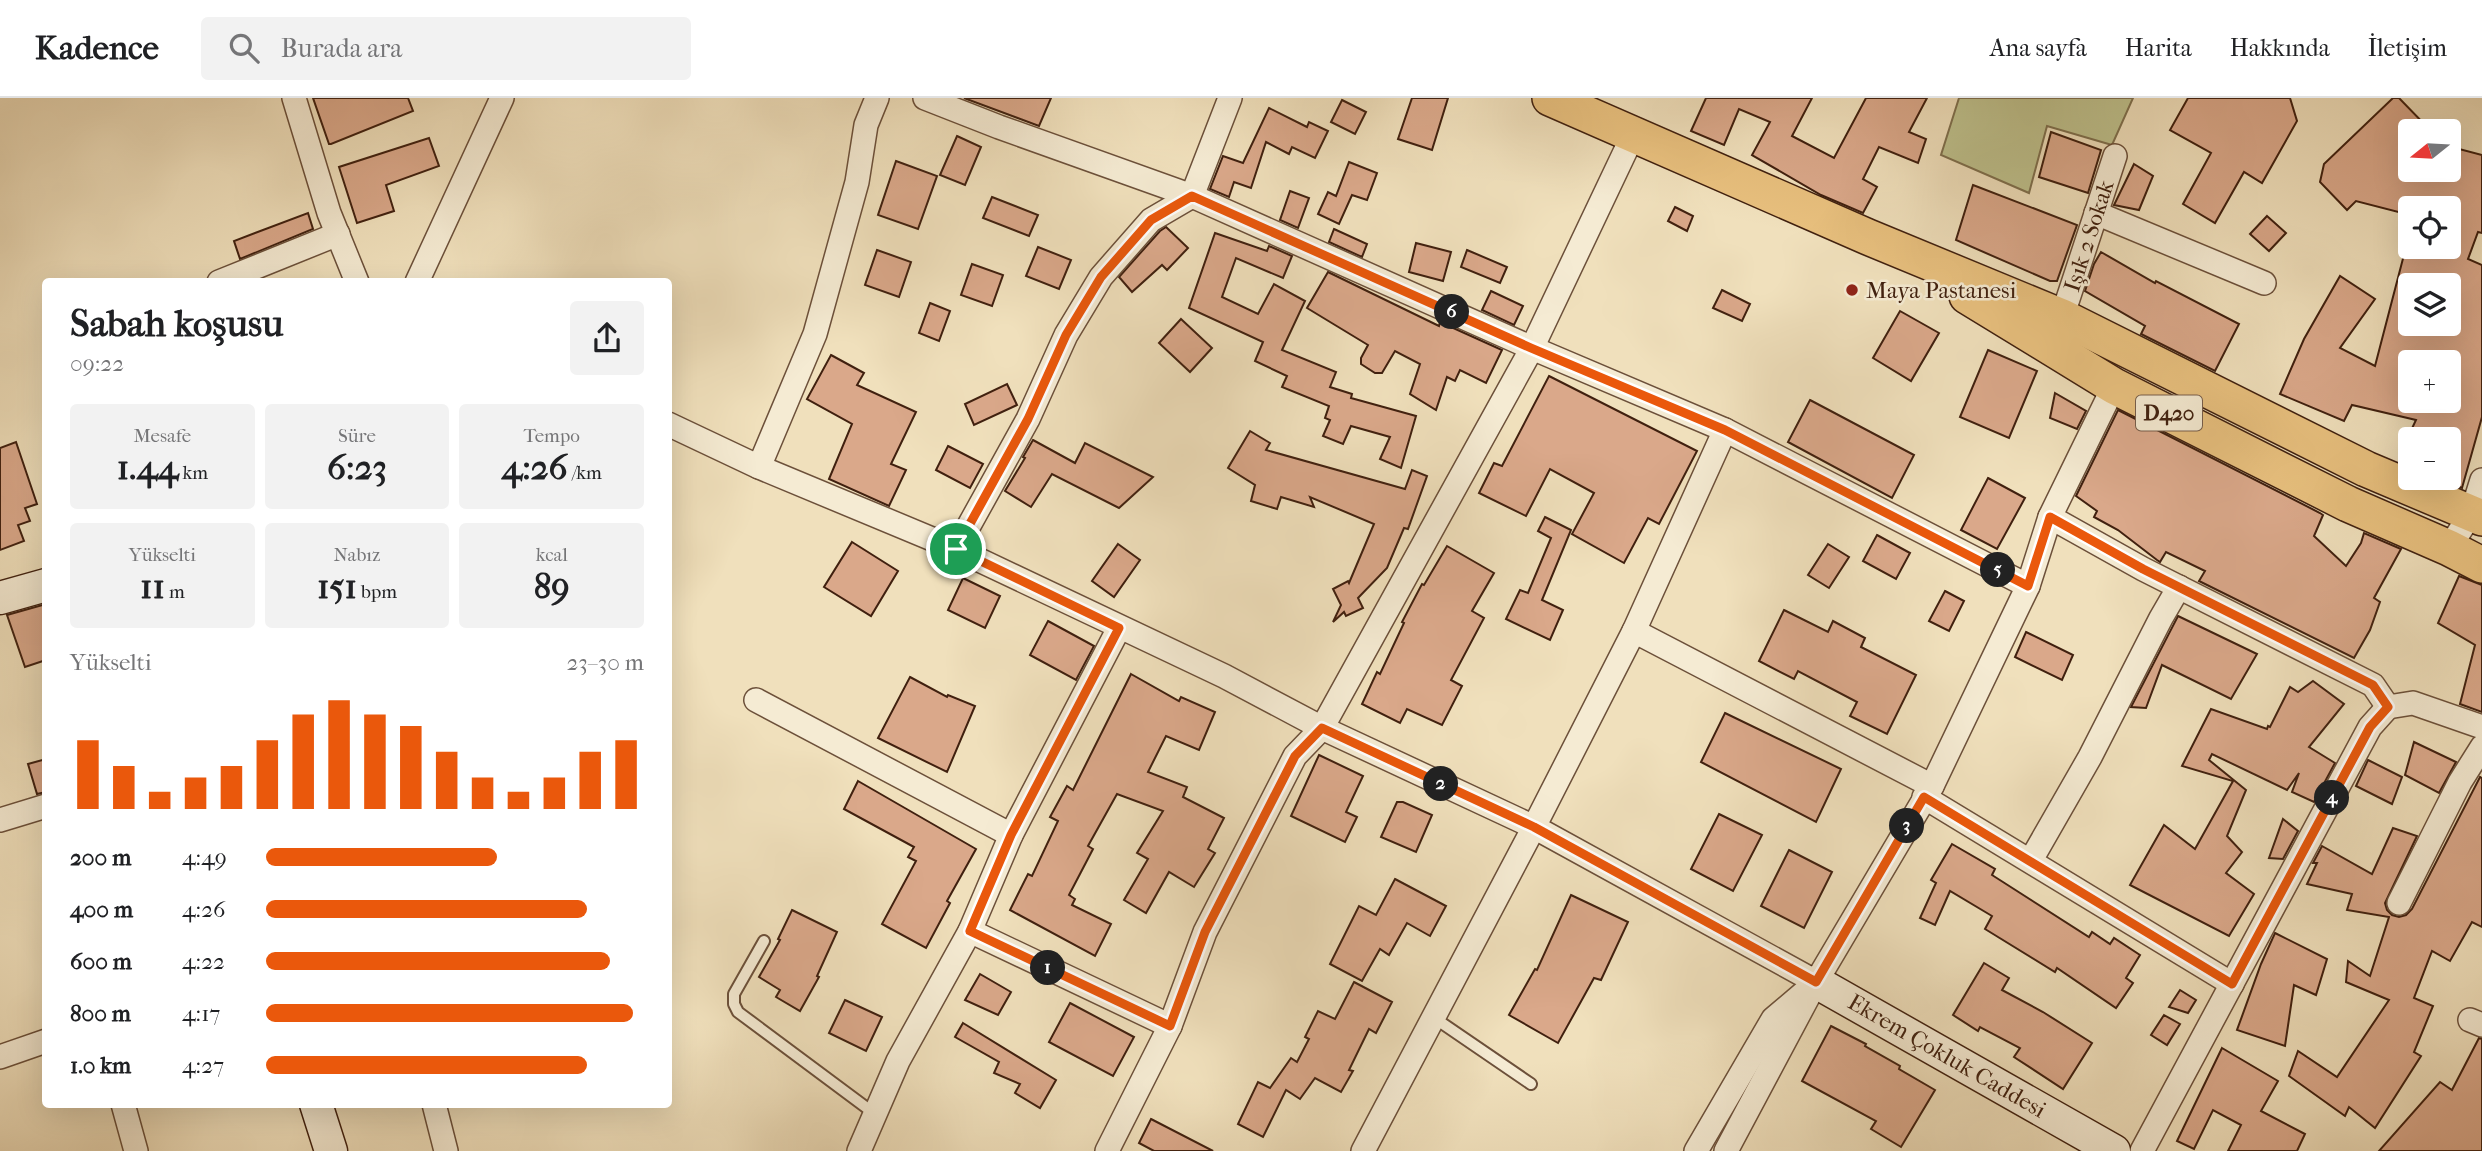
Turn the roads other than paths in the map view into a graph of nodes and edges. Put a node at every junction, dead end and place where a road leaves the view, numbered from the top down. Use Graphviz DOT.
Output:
graph roads {
  1 [pos="294,98"];
  2 [pos="502,98"];
  3 [pos="877,98"];
  4 [pos="925,98"];
  5 [pos="1230,98"];
  6 [pos="1558,100"];
  7 [pos="1634,133"];
  8 [pos="2115,156"];
  9 [pos="1192,196"];
  10 [pos="2096,213"];
  11 [pos="338,234"];
  12 [pos="1868,237"];
  13 [pos="229,278"];
  14 [pos="356,278"];
  15 [pos="419,278"];
  16 [pos="2264,283"];
  17 [pos="2062,317"];
  18 [pos="1531,348"];
  19 [pos="2114,386"];
  20 [pos="672,426"];
  21 [pos="1725,430"];
  22 [pos="758,467"];
  23 [pos="2479,504"];
  24 [pos="2050,517"];
  25 [pos="2449,548"];
  26 [pos="956,549"];
  27 [pos="2482,565"];
  28 [pos="42,586"];
  29 [pos="2028,586"];
  30 [pos="2179,587"];
  31 [pos="0,598"];
  32 [pos="1119,628"];
  33 [pos="1634,631"];
  34 [pos="756,700"];
  35 [pos="2388,707"];
  36 [pos="2482,727"];
  37 [pos="1322,728"];
  38 [pos="2482,747"];
  39 [pos="1928,791"];
  40 [pos="42,807"];
  41 [pos="0,820"];
  42 [pos="1534,827"];
  43 [pos="1011,835"];
  44 [pos="2031,860"];
  45 [pos="2399,903"];
  46 [pos="970,931"];
  47 [pos="764,941"];
  48 [pos="1816,982"];
  49 [pos="2232,984"];
  50 [pos="1433,1017"];
  51 [pos="1170,1026"];
  52 [pos="42,1042"];
  53 [pos="0,1057"];
  54 [pos="1531,1084"];
  55 [pos="124,1108"];
  56 [pos="317,1108"];
  57 [pos="435,1108"];
  58 [pos="875,1114"];
  59 [pos="136,1151"];
  60 [pos="331,1151"];
  61 [pos="446,1151"];
  62 [pos="859,1151"];
  63 [pos="1107,1151"];
  64 [pos="1363,1151"];
  65 [pos="1696,1151"];
  66 [pos="1727,1151"];
  67 [pos="2114,1151"];
  68 [pos="2142,1151"];
  1 -- 11 [label="street"];
  2 -- 15 [label="street"];
  3 -- 22 [label="street"];
  4 -- 9 [label="street"];
  5 -- 9 [label="street"];
  6 -- 7 [label="main road, D420"];
  7 -- 12 [label="main road, D420"];
  7 -- 18 [label="street"];
  8 -- 10 [label="street, Işık 2 Sokak"];
  9 -- 18 [label="street"];
  9 -- 26 [label="street"];
  10 -- 16 [label="street"];
  10 -- 17 [label="street, Işık 2 Sokak"];
  11 -- 13 [label="street"];
  11 -- 14 [label="street"];
  12 -- 17 [label="main road, D420"];
  12 -- 19 [label="main road, D420"];
  17 -- 23 [label="main road, D420"];
  18 -- 21 [label="street"];
  18 -- 37 [label="street"];
  19 -- 24 [label="street"];
  19 -- 25 [label="main road, D420"];
  20 -- 22 [label="street"];
  21 -- 29 [label="street"];
  21 -- 33 [label="street"];
  22 -- 26 [label="street"];
  23 -- 25 [label="street"];
  24 -- 29 [label="street"];
  24 -- 30 [label="street"];
  25 -- 27 [label="main road, D420"];
  26 -- 32 [label="street"];
  28 -- 31 [label="street"];
  29 -- 39 [label="street"];
  30 -- 35 [label="street"];
  30 -- 44 [label="street"];
  32 -- 37 [label="street"];
  32 -- 43 [label="street"];
  33 -- 39 [label="street"];
  33 -- 42 [label="street"];
  34 -- 43 [label="street"];
  35 -- 36 [label="street"];
  35 -- 49 [label="street"];
  37 -- 42 [label="street"];
  37 -- 51 [label="street"];
  38 -- 45 [label="street"];
  39 -- 44 [label="street"];
  39 -- 48 [label="street"];
  40 -- 41 [label="street"];
  42 -- 48 [label="street"];
  42 -- 50 [label="street"];
  43 -- 46 [label="street"];
  44 -- 49 [label="street"];
  46 -- 51 [label="street"];
  46 -- 58 [label="street"];
  47 -- 58 [label="lane"];
  48 -- 65 [label="street"];
  48 -- 66 [label="street"];
  48 -- 67 [label="street, Ekrem Çokluk Caddesi"];
  49 -- 68 [label="street"];
  50 -- 54 [label="lane"];
  50 -- 64 [label="street"];
  51 -- 63 [label="street"];
  52 -- 53 [label="street"];
  55 -- 59 [label="street"];
  56 -- 60 [label="street"];
  57 -- 61 [label="street"];
  58 -- 62 [label="street"];
}
